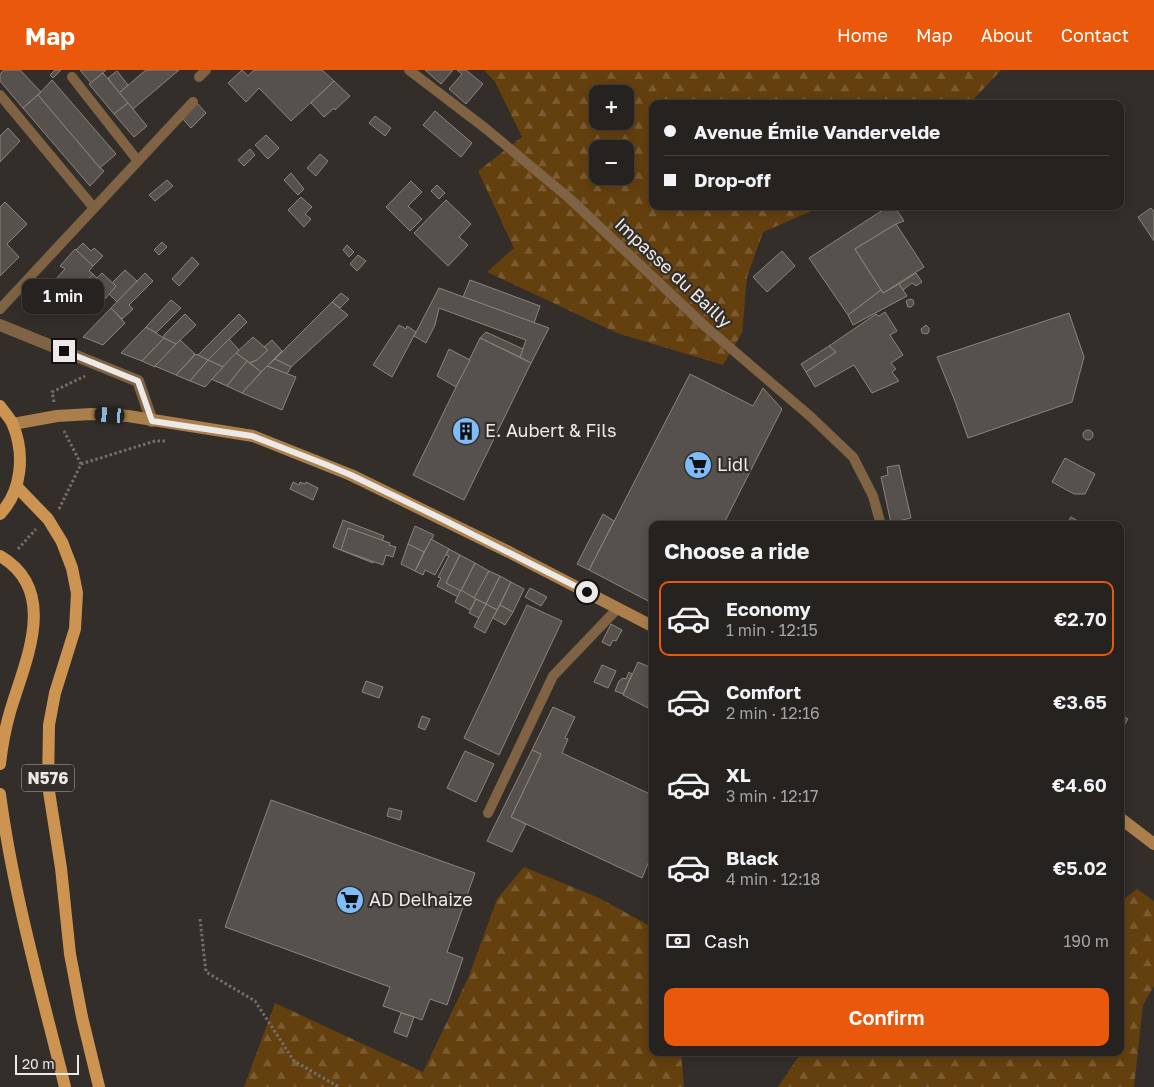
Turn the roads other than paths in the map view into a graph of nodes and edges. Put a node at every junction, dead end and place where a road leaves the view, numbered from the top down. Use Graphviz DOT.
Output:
graph roads {
  1 [pos="409,70"];
  2 [pos="72,77"];
  3 [pos="0,95"];
  4 [pos="193,102"];
  5 [pos="138,161"];
  6 [pos="94,208"];
  7 [pos="0,309"];
  8 [pos="0,325"];
  9 [pos="0,406"];
  10 [pos="152,421"];
  11 [pos="13,424"];
  12 [pos="17,487"];
  13 [pos="0,514"];
  14 [pos="880,521"];
  15 [pos="4,558"];
  16 [pos="618,608"];
  17 [pos="649,624"];
  18 [pos="0,764"];
  19 [pos="0,794"];
  20 [pos="488,813"];
  21 [pos="1124,821"];
  22 [pos="1154,844"];
  23 [pos="65,1087"];
  24 [pos="99,1087"];
  1 -- 14 [label="lane, Impasse du Bailly"];
  2 -- 5 [label="lane"];
  3 -- 6 [label="lane"];
  4 -- 5 [label="lane"];
  5 -- 6 [label="lane"];
  6 -- 7 [label="lane"];
  8 -- 10 [label="street"];
  9 -- 11 [label="main road"];
  10 -- 11 [label="main road"];
  10 -- 16 [label="main road"];
  11 -- 12 [label="main road"];
  12 -- 13 [label="main road"];
  12 -- 24 [label="main road, N576"];
  15 -- 18 [label="main road, N576"];
  16 -- 17 [label="main road"];
  16 -- 20 [label="lane"];
  19 -- 23 [label="main road, N576"];
  21 -- 22 [label="main road"];
}
